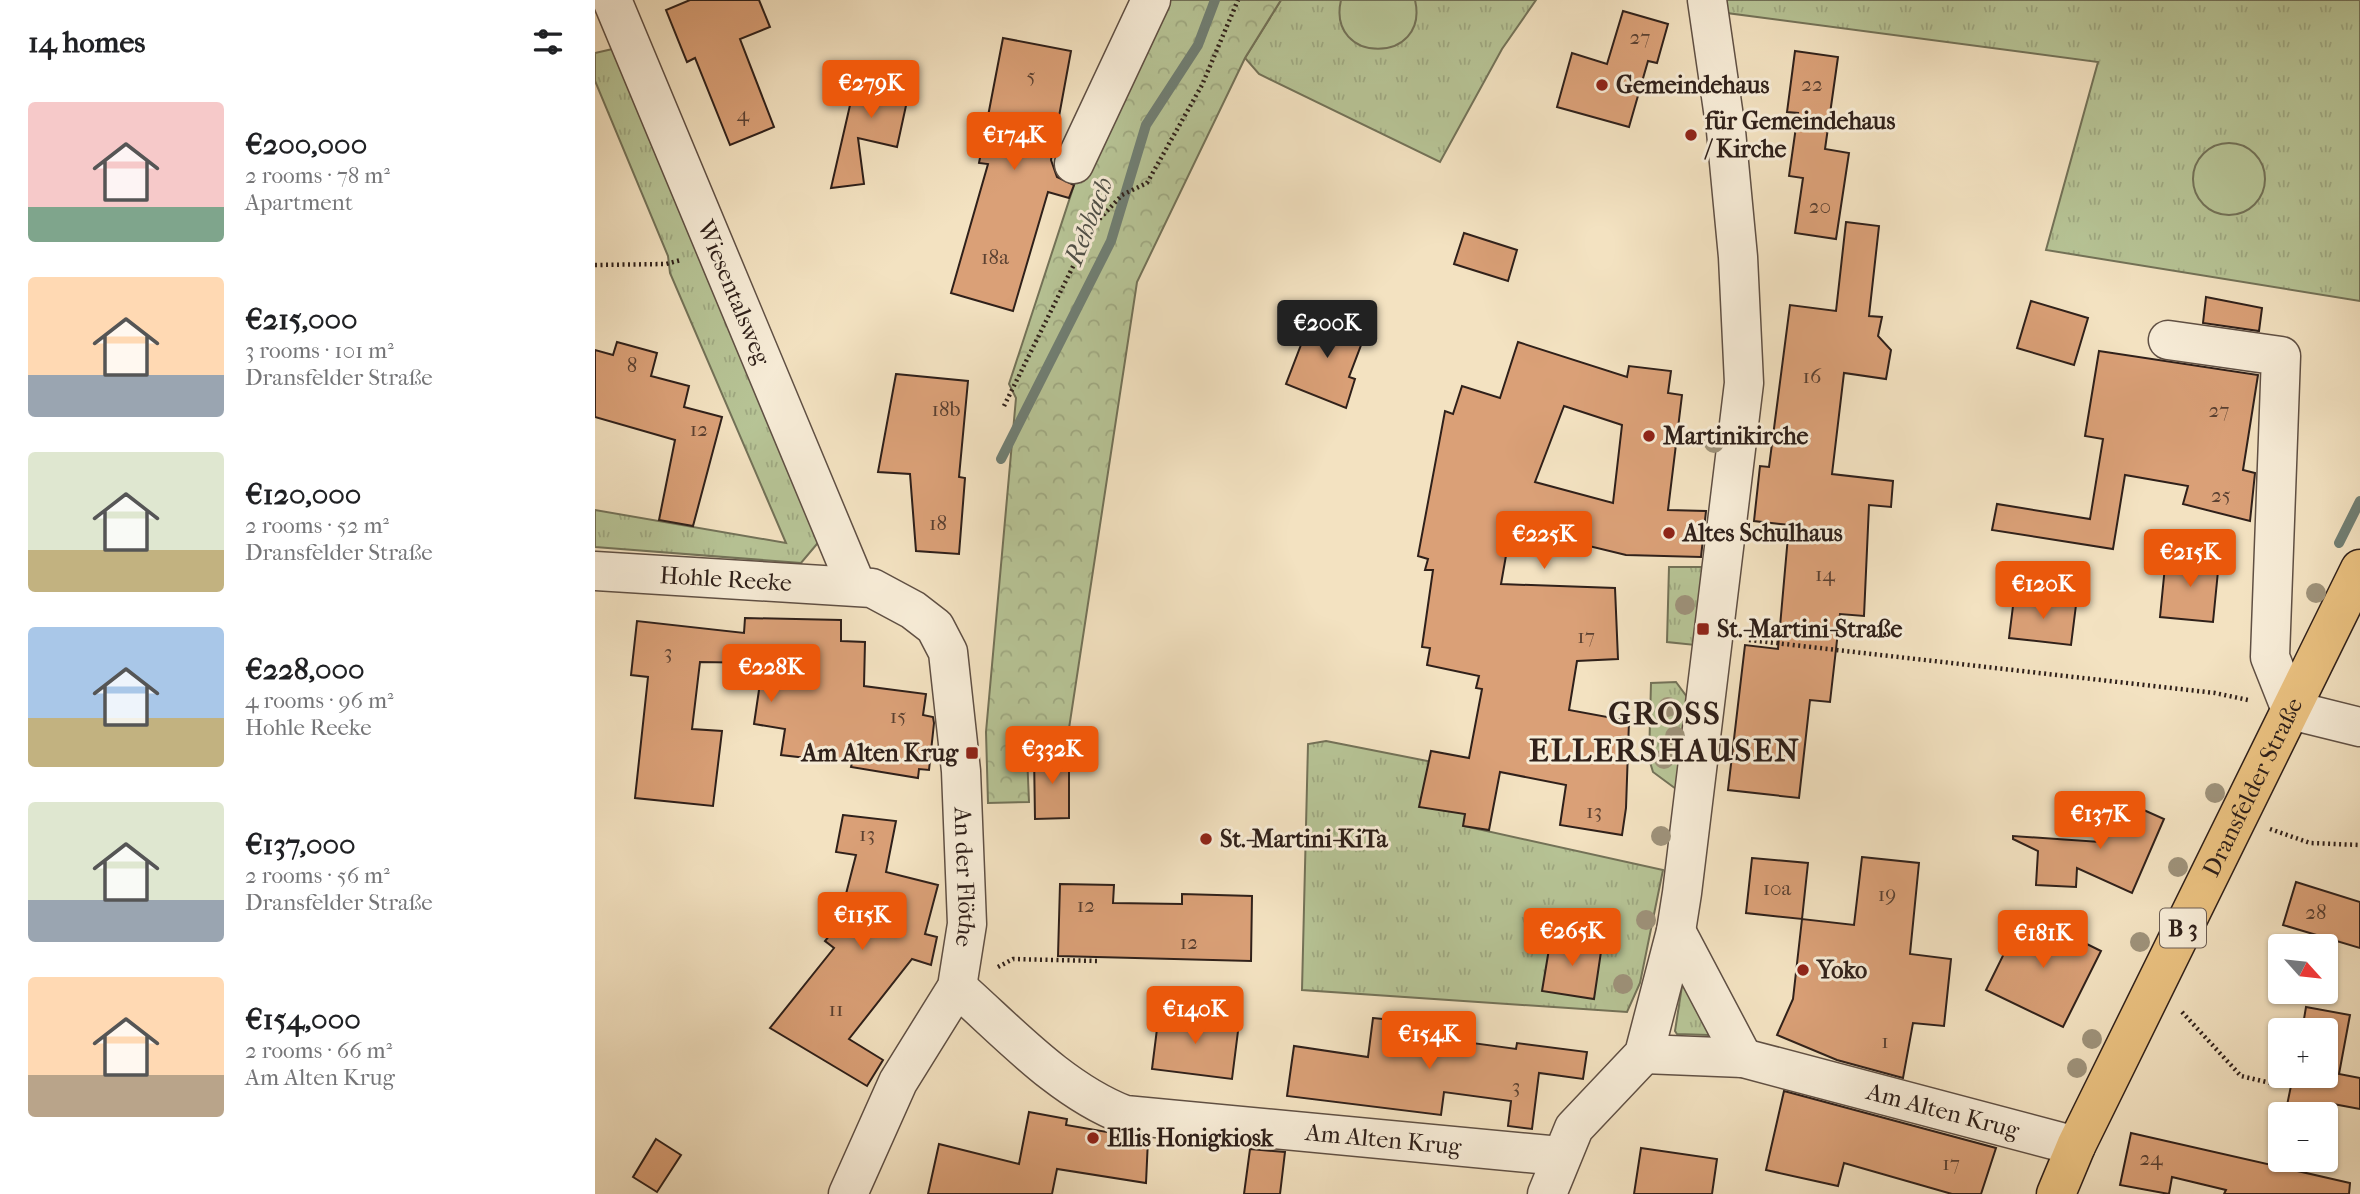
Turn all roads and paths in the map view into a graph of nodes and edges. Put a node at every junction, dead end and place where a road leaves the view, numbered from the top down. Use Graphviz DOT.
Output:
graph roads {
  1 [pos="612,0"];
  2 [pos="1151,0"];
  3 [pos="1238,0"];
  4 [pos="1707,0"];
  5 [pos="1074,163"];
  6 [pos="666,264"];
  7 [pos="595,265"];
  8 [pos="2168,340"];
  9 [pos="1004,406"];
  10 [pos="2360,569"];
  11 [pos="595,571"];
  12 [pos="856,585"];
  13 [pos="1714,637"];
  14 [pos="2291,710"];
  15 [pos="2360,727"];
  16 [pos="2263,827"];
  17 [pos="2360,845"];
  18 [pos="1676,931"];
  19 [pos="1031,959"];
  20 [pos="1097,961"];
  21 [pos="957,987"];
  22 [pos="2175,1004"];
  23 [pos="1644,1054"];
  24 [pos="1743,1058"];
  25 [pos="2268,1082"];
  26 [pos="2076,1146"];
  27 [pos="1560,1156"];
  28 [pos="848,1194"];
  29 [pos="1547,1194"];
  30 [pos="2056,1194"];
  1 -- 12 [label="street, Wiesentalsweg"];
  2 -- 5 [label="street"];
  3 -- 9 [label="path"];
  4 -- 13 [label="street"];
  6 -- 7 [label="path"];
  8 -- 14 [label="street"];
  10 -- 14 [label="main road, Dransfelder Straße / B 3"];
  11 -- 12 [label="street, Hohle Reeke"];
  12 -- 21 [label="street, An der Flöthe"];
  13 -- 14 [label="path"];
  13 -- 18 [label="street"];
  14 -- 15 [label="street"];
  14 -- 26 [label="main road, Dransfelder Straße / B 3"];
  16 -- 17 [label="path"];
  18 -- 23 [label="street"];
  18 -- 24 [label="street"];
  19 -- 20 [label="path"];
  21 -- 27 [label="street, Am Alten Krug"];
  21 -- 28 [label="street, An der Flöthe"];
  22 -- 25 [label="path"];
  23 -- 24 [label="street, Am Alten Krug"];
  23 -- 27 [label="street"];
  24 -- 26 [label="street, Am Alten Krug"];
  26 -- 30 [label="main road, Dransfelder Straße / B 3"];
  27 -- 29 [label="street"];
}
